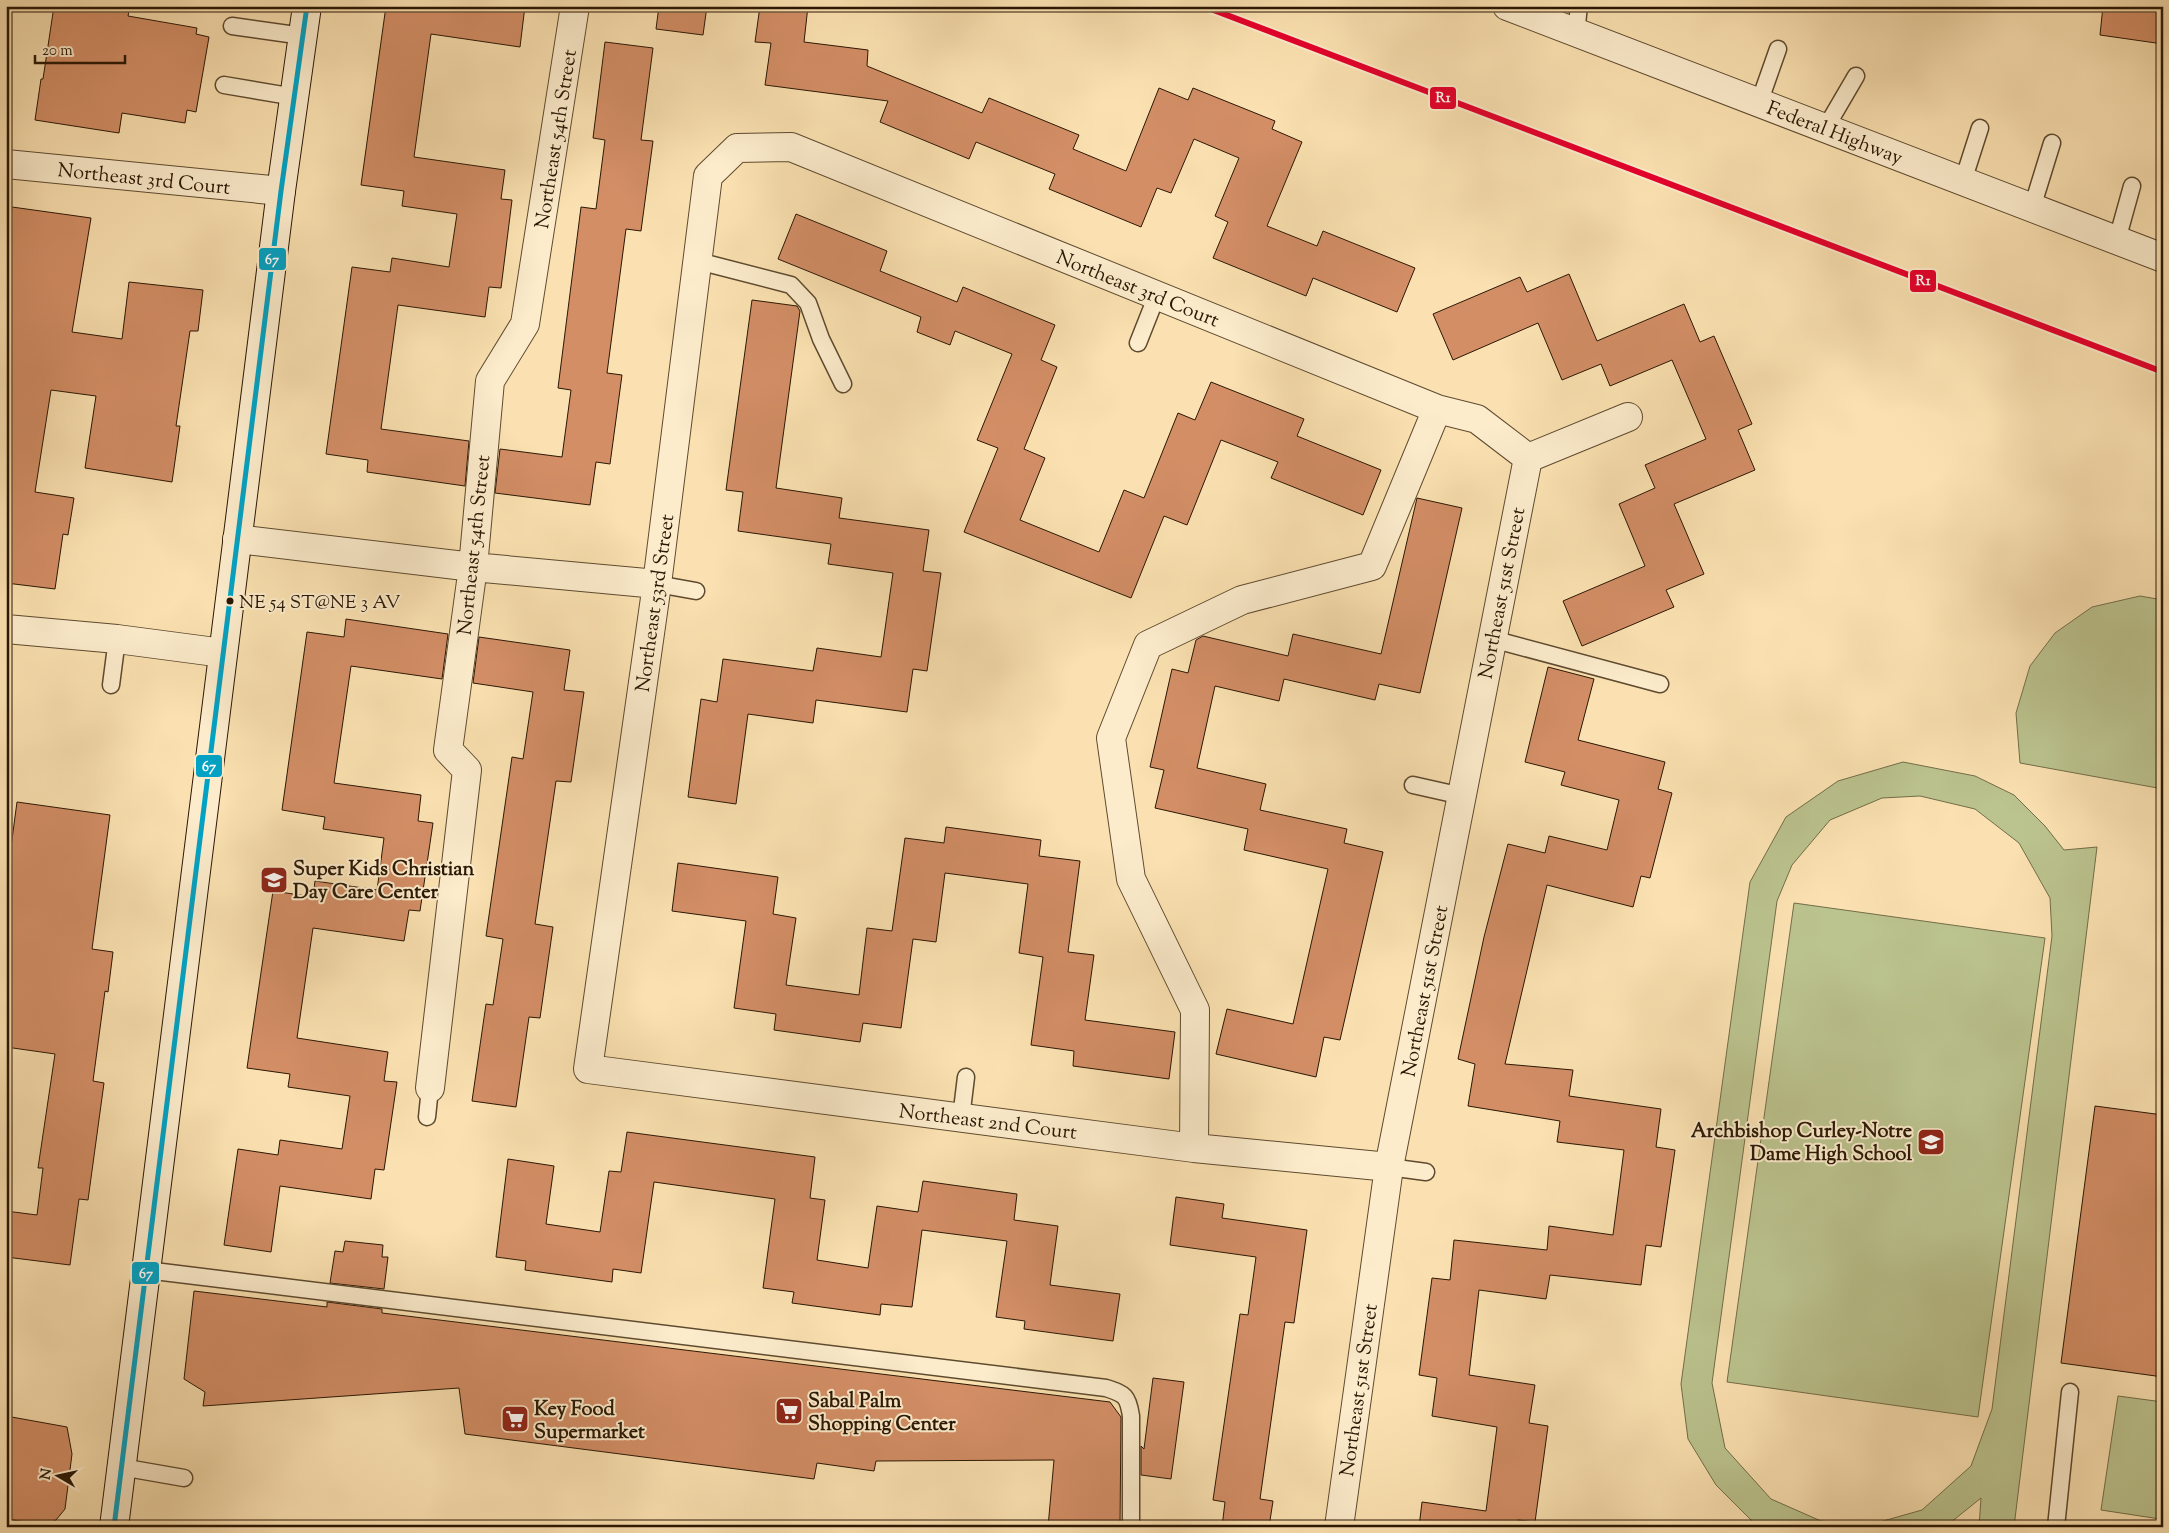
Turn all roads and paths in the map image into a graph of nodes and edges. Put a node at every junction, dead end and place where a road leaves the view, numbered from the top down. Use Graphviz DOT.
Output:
graph roads {
  1 [pos="307,6"];
  2 [pos="575,6"];
  3 [pos="1507,6"];
  4 [pos="1580,6"];
  5 [pos="232,26"];
  6 [pos="1576,33"];
  7 [pos="303,36"];
  8 [pos="1778,49"];
  9 [pos="1856,76"];
  10 [pos="224,85"];
  11 [pos="295,97"];
  12 [pos="1759,103"];
  13 [pos="1980,128"];
  14 [pos="1826,129"];
  15 [pos="2052,144"];
  16 [pos="737,148"];
  17 [pos="6,164"];
  18 [pos="1963,181"];
  19 [pos="2132,186"];
  20 [pos="281,191"];
  21 [pos="2032,208"];
  22 [pos="2117,240"];
  23 [pos="2163,258"];
  24 [pos="698,260"];
  25 [pos="1157,295"];
  26 [pos="1138,343"];
  27 [pos="843,384"];
  28 [pos="1437,409"];
  29 [pos="1628,417"];
  30 [pos="1528,458"];
  31 [pos="237,539"];
  32 [pos="473,567"];
  33 [pos="657,584"];
  34 [pos="696,591"];
  35 [pos="6,630"];
  36 [pos="117,639"];
  37 [pos="1492,639"];
  38 [pos="223,653"];
  39 [pos="1660,684"];
  40 [pos="111,685"];
  41 [pos="1413,785"];
  42 [pos="1462,796"];
  43 [pos="588,1069"];
  44 [pos="966,1077"];
  45 [pos="430,1088"];
  46 [pos="427,1117"];
  47 [pos="961,1118"];
  48 [pos="1194,1148"];
  49 [pos="1390,1167"];
  50 [pos="1426,1172"];
  51 [pos="146,1270"];
  52 [pos="2070,1392"];
  53 [pos="121,1468"];
  54 [pos="184,1478"];
  55 [pos="114,1527"];
  56 [pos="1131,1527"];
  57 [pos="1339,1527"];
  58 [pos="2056,1527"];
  1 -- 7 [label="street"];
  2 -- 32 [label="street, Northeast 54th Street"];
  3 -- 6 [label="street, Federal Highway"];
  4 -- 6 [label="lane"];
  5 -- 7 [label="lane"];
  6 -- 12 [label="street, Federal Highway"];
  7 -- 11 [label="street"];
  8 -- 12 [label="lane"];
  9 -- 14 [label="lane"];
  10 -- 11 [label="lane"];
  11 -- 20 [label="street"];
  12 -- 14 [label="street, Federal Highway"];
  13 -- 18 [label="lane"];
  14 -- 18 [label="street, Federal Highway"];
  15 -- 21 [label="lane"];
  16 -- 24 [label="street, Northeast 53rd Street"];
  16 -- 25 [label="street, Northeast 3rd Court"];
  17 -- 20 [label="street, Northeast 3rd Court"];
  18 -- 21 [label="street, Federal Highway"];
  19 -- 22 [label="lane"];
  20 -- 31 [label="street"];
  21 -- 22 [label="street, Federal Highway"];
  22 -- 23 [label="street, Federal Highway"];
  24 -- 27 [label="lane"];
  24 -- 33 [label="street, Northeast 53rd Street"];
  25 -- 26 [label="lane"];
  25 -- 28 [label="street, Northeast 3rd Court"];
  28 -- 30 [label="street, Northeast 3rd Court"];
  28 -- 48 [label="street"];
  29 -- 30 [label="street"];
  30 -- 37 [label="street, Northeast 51st Street"];
  31 -- 32 [label="street"];
  31 -- 38 [label="street"];
  32 -- 33 [label="street"];
  32 -- 45 [label="street, Northeast 54th Street"];
  33 -- 34 [label="lane"];
  33 -- 43 [label="street, Northeast 53rd Street"];
  35 -- 36 [label="street"];
  36 -- 38 [label="street"];
  36 -- 40 [label="lane"];
  37 -- 39 [label="lane"];
  37 -- 42 [label="street, Northeast 51st Street"];
  38 -- 51 [label="street"];
  41 -- 42 [label="lane"];
  42 -- 49 [label="street, Northeast 51st Street"];
  43 -- 47 [label="street, Northeast 2nd Court"];
  44 -- 47 [label="lane"];
  45 -- 46 [label="lane"];
  47 -- 48 [label="street, Northeast 2nd Court"];
  48 -- 49 [label="street, Northeast 2nd Court"];
  49 -- 50 [label="lane"];
  49 -- 57 [label="street, Northeast 51st Street"];
  51 -- 53 [label="street"];
  51 -- 56 [label="lane"];
  52 -- 58 [label="lane"];
  53 -- 54 [label="lane"];
  53 -- 55 [label="street"];
}
